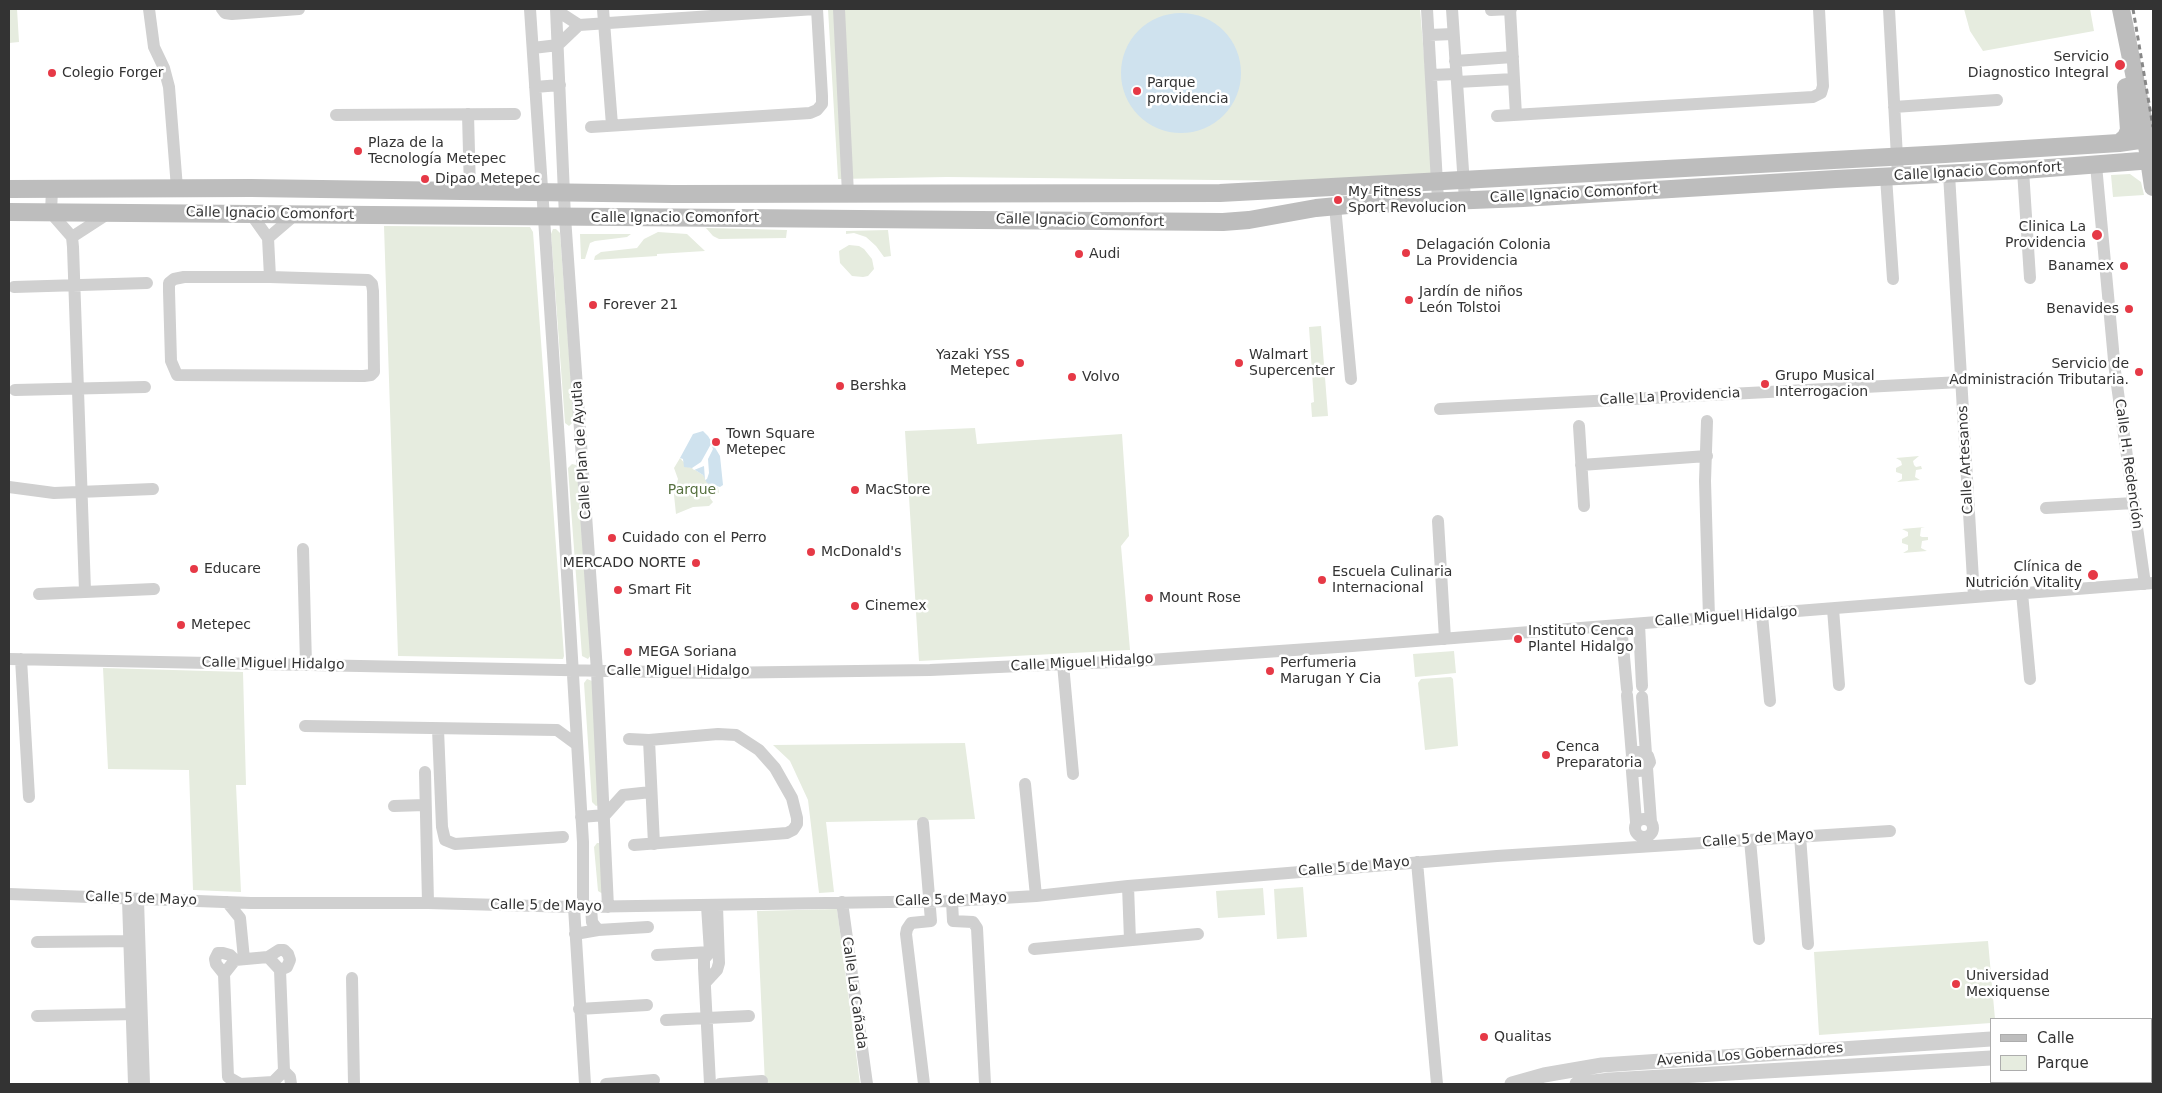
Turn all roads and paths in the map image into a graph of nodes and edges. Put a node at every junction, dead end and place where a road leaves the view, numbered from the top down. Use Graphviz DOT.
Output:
graph roads {
  1 [pos="149,9"];
  2 [pos="222,9"];
  3 [pos="299,9"];
  4 [pos="530,9"];
  5 [pos="556,9"];
  6 [pos="603,9"];
  7 [pos="816,9"];
  8 [pos="839,9"];
  9 [pos="1427,9"];
  10 [pos="1452,9"];
  11 [pos="1511,9"];
  12 [pos="1819,9"];
  13 [pos="1889,9"];
  14 [pos="2121,9"];
  15 [pos="1490,10"];
  16 [pos="604,24"];
  17 [pos="579,25"];
  18 [pos="2124,26"];
  19 [pos="1429,34"];
  20 [pos="1453,34"];
  21 [pos="558,45"];
  22 [pos="533,48"];
  23 [pos="1512,57"];
  24 [pos="1455,61"];
  25 [pos="1431,75"];
  26 [pos="1456,78"];
  27 [pos="1514,79"];
  28 [pos="560,84"];
  29 [pos="535,87"];
  30 [pos="1997,100"];
  31 [pos="1894,108"];
  32 [pos="468,114"];
  33 [pos="515,114"];
  34 [pos="336,115"];
  35 [pos="1516,115"];
  36 [pos="1497,116"];
  37 [pos="612,125"];
  38 [pos="591,127"];
  39 [pos="2150,138"];
  40 [pos="2119,143"];
  41 [pos="1896,157"];
  42 [pos="2151,160"];
  43 [pos="2104,165"];
  44 [pos="2023,170"];
  45 [pos="1949,174"];
  46 [pos="1892,176"];
  47 [pos="1464,180"];
  48 [pos="1437,182"];
  49 [pos="177,188"];
  50 [pos="9,189"];
  51 [pos="52,189"];
  52 [pos="2153,189"];
  53 [pos="470,191"];
  54 [pos="542,192"];
  55 [pos="564,192"];
  56 [pos="848,194"];
  57 [pos="1438,200"];
  58 [pos="1465,200"];
  59 [pos="1335,206"];
  60 [pos="9,212"];
  61 [pos="51,213"];
  62 [pos="109,213"];
  63 [pos="251,214"];
  64 [pos="296,214"];
  65 [pos="565,217"];
  66 [pos="544,218"];
  67 [pos="72,237"];
  68 [pos="268,238"];
  69 [pos="270,277"];
  70 [pos="2030,278"];
  71 [pos="1893,279"];
  72 [pos="147,283"];
  73 [pos="73,285"];
  74 [pos="14,287"];
  75 [pos="1351,379"];
  76 [pos="1961,382"];
  77 [pos="145,387"];
  78 [pos="77,389"];
  79 [pos="15,390"];
  80 [pos="1440,409"];
  81 [pos="1707,421"];
  82 [pos="1579,426"];
  83 [pos="581,434"];
  84 [pos="558,435"];
  85 [pos="583,455"];
  86 [pos="1707,456"];
  87 [pos="560,457"];
  88 [pos="1581,465"];
  89 [pos="9,487"];
  90 [pos="153,489"];
  91 [pos="81,492"];
  92 [pos="2134,503"];
  93 [pos="1584,506"];
  94 [pos="2046,508"];
  95 [pos="1438,521"];
  96 [pos="303,550"];
  97 [pos="2149,583"];
  98 [pos="154,589"];
  99 [pos="85,591"];
  100 [pos="2022,593"];
  101 [pos="39,594"];
  102 [pos="1974,598"];
  103 [pos="1833,609"];
  104 [pos="1762,615"];
  105 [pos="1709,618"];
  106 [pos="1639,624"];
  107 [pos="1621,625"];
  108 [pos="1445,639"];
  109 [pos="15,659"];
  110 [pos="1063,664"];
  111 [pos="306,665"];
  112 [pos="571,671"];
  113 [pos="597,671"];
  114 [pos="2030,679"];
  115 [pos="1839,685"];
  116 [pos="1627,692"];
  117 [pos="1642,692"];
  118 [pos="1770,701"];
  119 [pos="574,711"];
  120 [pos="305,726"];
  121 [pos="438,729"];
  122 [pos="557,730"];
  123 [pos="628,739"];
  124 [pos="648,740"];
  125 [pos="576,744"];
  126 [pos="1646,754"];
  127 [pos="1632,762"];
  128 [pos="1647,768"];
  129 [pos="425,772"];
  130 [pos="1073,774"];
  131 [pos="602,779"];
  132 [pos="1025,784"];
  133 [pos="652,792"];
  134 [pos="623,795"];
  135 [pos="29,797"];
  136 [pos="425,805"];
  137 [pos="394,806"];
  138 [pos="605,815"];
  139 [pos="581,817"];
  140 [pos="923,823"];
  141 [pos="1890,830"];
  142 [pos="563,836"];
  143 [pos="1800,836"];
  144 [pos="606,839"];
  145 [pos="1750,840"];
  146 [pos="582,842"];
  147 [pos="654,844"];
  148 [pos="634,845"];
  149 [pos="1417,862"];
  150 [pos="1128,886"];
  151 [pos="9,894"];
  152 [pos="1036,896"];
  153 [pos="133,900"];
  154 [pos="952,901"];
  155 [pos="227,902"];
  156 [pos="842,902"];
  157 [pos="930,902"];
  158 [pos="251,903"];
  159 [pos="428,903"];
  160 [pos="712,906"];
  161 [pos="583,907"];
  162 [pos="608,907"];
  163 [pos="240,918"];
  164 [pos="648,927"];
  165 [pos="598,930"];
  166 [pos="575,934"];
  167 [pos="1198,934"];
  168 [pos="1759,939"];
  169 [pos="1130,940"];
  170 [pos="133,941"];
  171 [pos="37,942"];
  172 [pos="1808,944"];
  173 [pos="1034,949"];
  174 [pos="710,952"];
  175 [pos="657,955"];
  176 [pos="239,960"];
  177 [pos="352,978"];
  178 [pos="704,983"];
  179 [pos="648,1004"];
  180 [pos="580,1010"];
  181 [pos="136,1014"];
  182 [pos="37,1016"];
  183 [pos="750,1016"];
  184 [pos="706,1018"];
  185 [pos="666,1020"];
  186 [pos="1990,1039"];
  187 [pos="1797,1052"];
  188 [pos="1990,1058"];
  189 [pos="1799,1070"];
  190 [pos="284,1071"];
  191 [pos="654,1080"];
  192 [pos="762,1080"];
  193 [pos="226,1081"];
  194 [pos="274,1083"];
  195 [pos="134,1084"];
  196 [pos="144,1084"];
  197 [pos="240,1084"];
  198 [pos="291,1084"];
  199 [pos="354,1084"];
  200 [pos="585,1084"];
  201 [pos="606,1084"];
  202 [pos="710,1084"];
  203 [pos="720,1084"];
  204 [pos="867,1084"];
  205 [pos="924,1084"];
  206 [pos="985,1084"];
  207 [pos="1437,1084"];
  208 [pos="1512,1084"];
  209 [pos="1577,1084"];
  1 -- 49 [label="street"];
  2 -- 3 [label="street"];
  4 -- 22 [label="street, Calle Plan de Ayutla"];
  5 -- 17 [label="street"];
  5 -- 21 [label="street, Calle Plan de Ayutla"];
  6 -- 16 [label="street"];
  7 -- 16 [label="street"];
  7 -- 37 [label="street"];
  8 -- 56 [label="street"];
  9 -- 19 [label="street"];
  10 -- 20 [label="street"];
  11 -- 15 [label="street"];
  11 -- 23 [label="street"];
  12 -- 35 [label="street"];
  13 -- 31 [label="street"];
  14 -- 18 [label="main road"];
  16 -- 17 [label="street"];
  16 -- 37 [label="street"];
  17 -- 21 [label="street"];
  18 -- 39 [label="main road"];
  18 -- 40 [label="main road"];
  19 -- 20 [label="street"];
  19 -- 25 [label="street"];
  20 -- 24 [label="street"];
  21 -- 22 [label="street"];
  21 -- 28 [label="street, Calle Plan de Ayutla"];
  22 -- 29 [label="street, Calle Plan de Ayutla"];
  23 -- 24 [label="street"];
  23 -- 27 [label="street"];
  24 -- 26 [label="street"];
  25 -- 26 [label="street"];
  25 -- 48 [label="street"];
  26 -- 27 [label="street"];
  26 -- 47 [label="street"];
  27 -- 35 [label="street"];
  28 -- 29 [label="street"];
  28 -- 55 [label="street, Calle Plan de Ayutla"];
  29 -- 54 [label="street, Calle Plan de Ayutla"];
  30 -- 31 [label="street"];
  31 -- 41 [label="street"];
  32 -- 33 [label="street"];
  32 -- 34 [label="street"];
  32 -- 53 [label="street"];
  35 -- 36 [label="street"];
  37 -- 38 [label="street"];
  39 -- 40 [label="main road, Calle Ignacio Comonfort"];
  39 -- 42 [label="main road"];
  40 -- 41 [label="main road, Calle Ignacio Comonfort"];
  41 -- 46 [label="street"];
  41 -- 47 [label="main road, Calle Ignacio Comonfort"];
  42 -- 43 [label="main road, Calle Ignacio Comonfort"];
  42 -- 52 [label="main road"];
  43 -- 44 [label="main road, Calle Ignacio Comonfort"];
  43 -- 52 [label="main road"];
  43 -- 92 [label="street, Calle H. Redención"];
  44 -- 45 [label="main road, Calle Ignacio Comonfort"];
  44 -- 70 [label="street"];
  45 -- 46 [label="main road, Calle Ignacio Comonfort"];
  45 -- 76 [label="street, Calle Artesanos"];
  46 -- 58 [label="main road, Calle Ignacio Comonfort"];
  46 -- 71 [label="street"];
  47 -- 48 [label="main road, Calle Ignacio Comonfort"];
  47 -- 58 [label="street"];
  48 -- 56 [label="main road, Calle Ignacio Comonfort"];
  48 -- 57 [label="street"];
  49 -- 51 [label="main road, Calle Ignacio Comonfort"];
  49 -- 53 [label="main road, Calle Ignacio Comonfort"];
  50 -- 51 [label="main road, Calle Ignacio Comonfort"];
  51 -- 61 [label="street"];
  53 -- 54 [label="main road, Calle Ignacio Comonfort"];
  54 -- 55 [label="main road, Calle Ignacio Comonfort"];
  54 -- 66 [label="street, Calle Plan de Ayutla"];
  55 -- 56 [label="main road, Calle Ignacio Comonfort"];
  55 -- 65 [label="street, Calle Plan de Ayutla"];
  57 -- 58 [label="main road, Calle Ignacio Comonfort"];
  57 -- 59 [label="main road, Calle Ignacio Comonfort"];
  59 -- 65 [label="main road, Calle Ignacio Comonfort"];
  59 -- 75 [label="street"];
  60 -- 61 [label="main road, Calle Ignacio Comonfort"];
  61 -- 62 [label="main road, Calle Ignacio Comonfort"];
  61 -- 67 [label="street"];
  62 -- 63 [label="main road, Calle Ignacio Comonfort"];
  62 -- 67 [label="street"];
  63 -- 64 [label="main road, Calle Ignacio Comonfort"];
  63 -- 68 [label="street"];
  64 -- 66 [label="main road, Calle Ignacio Comonfort"];
  64 -- 68 [label="street"];
  65 -- 66 [label="main road, Calle Ignacio Comonfort"];
  65 -- 83 [label="street, Calle Plan de Ayutla"];
  66 -- 84 [label="street, Calle Plan de Ayutla"];
  67 -- 73 [label="street"];
  68 -- 69 [label="street"];
  69 -- 69 [label="street"];
  72 -- 73 [label="street"];
  73 -- 74 [label="street"];
  73 -- 78 [label="street"];
  76 -- 80 [label="street, Calle La Providencia"];
  76 -- 102 [label="street, Calle Artesanos"];
  77 -- 78 [label="street"];
  78 -- 79 [label="street"];
  78 -- 91 [label="street"];
  81 -- 86 [label="street"];
  82 -- 88 [label="street"];
  83 -- 84 [label="street, Calle Plan de Ayutla"];
  83 -- 85 [label="street, Calle Plan de Ayutla"];
  84 -- 87 [label="street, Calle Plan de Ayutla"];
  85 -- 87 [label="street, Calle Plan de Ayutla"];
  85 -- 113 [label="street, Calle Plan de Ayutla"];
  86 -- 88 [label="street"];
  86 -- 105 [label="street"];
  87 -- 112 [label="street, Calle Plan de Ayutla"];
  88 -- 93 [label="street"];
  89 -- 91 [label="street"];
  90 -- 91 [label="street"];
  91 -- 99 [label="street"];
  92 -- 94 [label="street"];
  92 -- 97 [label="street, Calle H. Redención"];
  95 -- 108 [label="street"];
  96 -- 111 [label="street"];
  97 -- 100 [label="street, Calle Miguel Hidalgo"];
  98 -- 99 [label="street"];
  99 -- 101 [label="street"];
  100 -- 102 [label="street, Calle Miguel Hidalgo"];
  100 -- 114 [label="street"];
  102 -- 103 [label="street, Calle Miguel Hidalgo"];
  103 -- 104 [label="street, Calle Miguel Hidalgo"];
  103 -- 115 [label="street"];
  104 -- 105 [label="street, Calle Miguel Hidalgo"];
  104 -- 118 [label="street"];
  105 -- 106 [label="street, Calle Miguel Hidalgo"];
  106 -- 107 [label="street, Calle Miguel Hidalgo"];
  106 -- 117 [label="street"];
  107 -- 108 [label="street, Calle Miguel Hidalgo"];
  107 -- 116 [label="street"];
  108 -- 110 [label="street, Calle Miguel Hidalgo"];
  109 -- 111 [label="street, Calle Miguel Hidalgo"];
  109 -- 135 [label="street"];
  110 -- 113 [label="street, Calle Miguel Hidalgo"];
  110 -- 130 [label="street"];
  111 -- 112 [label="street, Calle Miguel Hidalgo"];
  112 -- 113 [label="street, Calle Miguel Hidalgo"];
  112 -- 119 [label="street, Calle Plan de Ayutla"];
  113 -- 131 [label="street, Calle Plan de Ayutla"];
  116 -- 117 [label="street"];
  116 -- 127 [label="street"];
  117 -- 126 [label="street"];
  119 -- 122 [label="street"];
  119 -- 125 [label="street, Calle Plan de Ayutla"];
  120 -- 121 [label="street"];
  121 -- 122 [label="street"];
  121 -- 142 [label="street"];
  122 -- 125 [label="street"];
  123 -- 124 [label="street"];
  124 -- 133 [label="street"];
  124 -- 147 [label="street"];
  125 -- 139 [label="street, Calle Plan de Ayutla"];
  126 -- 127 [label="street"];
  126 -- 128 [label="street"];
  127 -- 128 [label="street"];
  127 -- 128 [label="street"];
  129 -- 136 [label="street"];
  131 -- 134 [label="street"];
  131 -- 138 [label="street, Calle Plan de Ayutla"];
  132 -- 152 [label="street"];
  133 -- 134 [label="street"];
  133 -- 147 [label="street"];
  134 -- 138 [label="street"];
  136 -- 137 [label="street"];
  136 -- 159 [label="street"];
  138 -- 139 [label="street"];
  138 -- 144 [label="street, Calle Plan de Ayutla"];
  139 -- 146 [label="street, Calle Plan de Ayutla"];
  140 -- 157 [label="street"];
  141 -- 143 [label="street, Calle 5 de Mayo"];
  143 -- 145 [label="street, Calle 5 de Mayo"];
  143 -- 172 [label="street"];
  144 -- 146 [label="street"];
  144 -- 162 [label="street, Calle Plan de Ayutla"];
  145 -- 149 [label="street, Calle 5 de Mayo"];
  145 -- 168 [label="street"];
  146 -- 161 [label="street, Calle Plan de Ayutla"];
  147 -- 148 [label="street"];
  149 -- 150 [label="street, Calle 5 de Mayo"];
  149 -- 207 [label="street"];
  150 -- 152 [label="street, Calle 5 de Mayo"];
  150 -- 169 [label="street"];
  151 -- 153 [label="street, Calle 5 de Mayo"];
  152 -- 154 [label="street, Calle 5 de Mayo"];
  153 -- 155 [label="street, Calle 5 de Mayo"];
  153 -- 170 [label="street"];
  154 -- 157 [label="street, Calle 5 de Mayo"];
  154 -- 206 [label="street"];
  155 -- 158 [label="street, Calle 5 de Mayo"];
  155 -- 163 [label="street"];
  156 -- 157 [label="street, Calle 5 de Mayo"];
  156 -- 160 [label="street, Calle 5 de Mayo"];
  156 -- 204 [label="street, Calle La Cañada"];
  157 -- 205 [label="street"];
  158 -- 159 [label="street, Calle 5 de Mayo"];
  158 -- 163 [label="street"];
  159 -- 161 [label="street, Calle 5 de Mayo"];
  160 -- 162 [label="street, Calle 5 de Mayo"];
  160 -- 174 [label="street"];
  160 -- 178 [label="street"];
  161 -- 162 [label="street, Calle 5 de Mayo"];
  161 -- 165 [label="street"];
  161 -- 166 [label="street"];
  163 -- 176 [label="street"];
  164 -- 165 [label="street"];
  165 -- 166 [label="street"];
  166 -- 180 [label="street"];
  167 -- 169 [label="street"];
  169 -- 173 [label="street"];
  170 -- 171 [label="street"];
  170 -- 181 [label="street"];
  174 -- 175 [label="street"];
  174 -- 178 [label="street"];
  176 -- 190 [label="street"];
  176 -- 193 [label="street"];
  177 -- 199 [label="street"];
  178 -- 184 [label="street"];
  179 -- 180 [label="street"];
  180 -- 200 [label="street"];
  181 -- 182 [label="street"];
  181 -- 195 [label="street"];
  181 -- 196 [label="street"];
  183 -- 184 [label="street"];
  184 -- 185 [label="street"];
  184 -- 202 [label="street"];
  186 -- 187 [label="street, Avenida Los Gobernadores"];
  187 -- 189 [label="street"];
  187 -- 208 [label="street, Avenida Los Gobernadores"];
  188 -- 189 [label="street, Avenida Los Gobernadores"];
  189 -- 209 [label="street, Avenida Los Gobernadores"];
  190 -- 194 [label="street"];
  190 -- 198 [label="street"];
  191 -- 201 [label="street"];
  192 -- 203 [label="street"];
  193 -- 197 [label="street"];
  194 -- 197 [label="street"];
}
